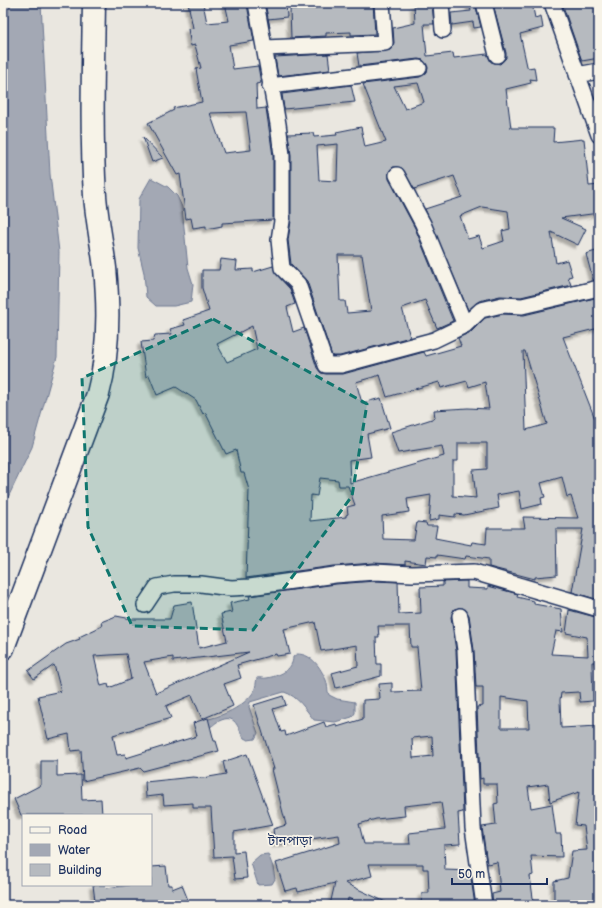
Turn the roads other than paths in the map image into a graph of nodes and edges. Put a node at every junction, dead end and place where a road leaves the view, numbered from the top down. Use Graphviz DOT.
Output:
graph roads {
  1 [pos="94,3"];
  2 [pos="256,3"];
  3 [pos="382,3"];
  4 [pos="441,3"];
  5 [pos="484,3"];
  6 [pos="552,3"];
  7 [pos="443,30"];
  8 [pos="264,48"];
  9 [pos="497,55"];
  10 [pos="419,68"];
  11 [pos="599,71"];
  12 [pos="577,75"];
  13 [pos="270,86"];
  14 [pos="599,135"];
  15 [pos="397,175"];
  16 [pos="599,288"];
  17 [pos="464,325"];
  18 [pos="145,605"];
  19 [pos="599,609"];
  20 [pos="460,616"];
  21 [pos="3,648"];
  22 [pos="484,905"];
  1 -- 21 [label="main road"];
  2 -- 8 [label="street"];
  3 -- 8 [label="street"];
  4 -- 7 [label="street"];
  5 -- 9 [label="street"];
  6 -- 12 [label="street"];
  8 -- 13 [label="street"];
  10 -- 13 [label="street"];
  11 -- 12 [label="street"];
  12 -- 14 [label="street"];
  13 -- 17 [label="street"];
  15 -- 17 [label="street"];
  16 -- 17 [label="street"];
  18 -- 19 [label="street"];
  20 -- 22 [label="street"];
}
